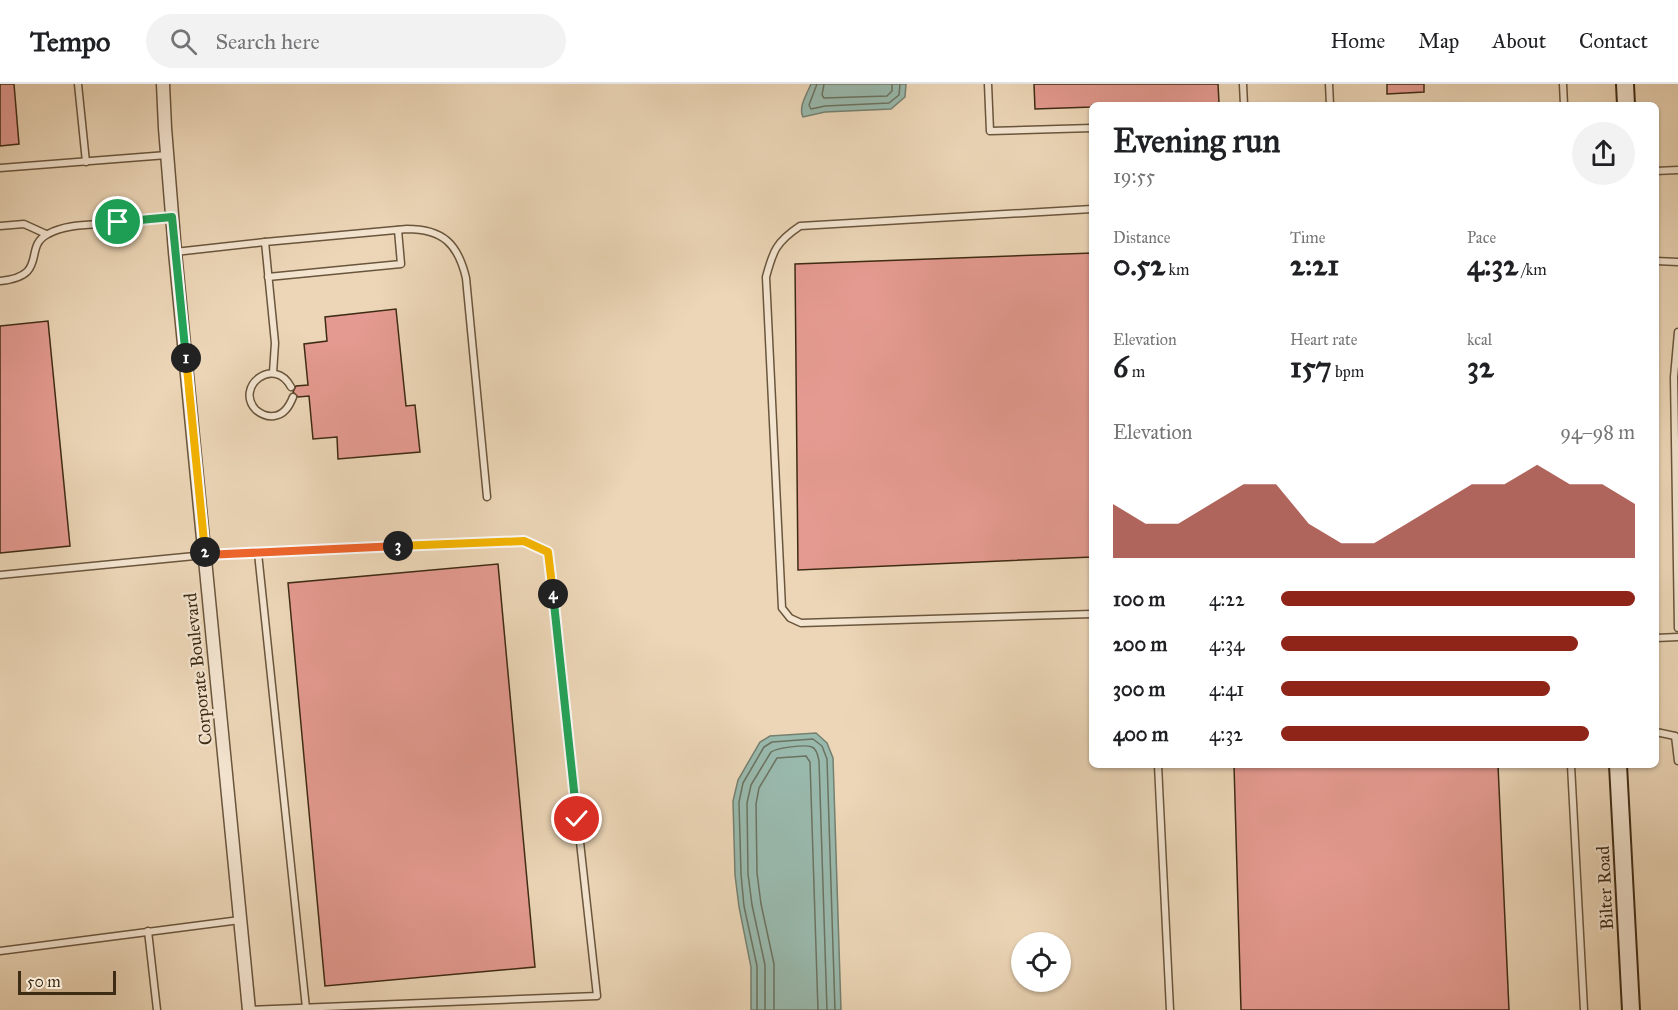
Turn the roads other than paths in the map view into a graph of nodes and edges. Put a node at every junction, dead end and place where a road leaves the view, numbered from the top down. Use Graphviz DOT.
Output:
graph roads {
  1 [pos="78,84"];
  2 [pos="163,84"];
  3 [pos="988,84"];
  4 [pos="1243,84"];
  5 [pos="1329,84"];
  6 [pos="1563,84"];
  7 [pos="1625,84"];
  8 [pos="1244,102"];
  9 [pos="1330,102"];
  10 [pos="1564,102"];
  11 [pos="1626,102"];
  12 [pos="1089,128"];
  13 [pos="167,155"];
  14 [pos="86,162"];
  15 [pos="0,168"];
  16 [pos="1678,170"];
  17 [pos="1659,171"];
  18 [pos="1089,209"];
  19 [pos="172,217"];
  20 [pos="0,226"];
  21 [pos="398,230"];
  22 [pos="46,234"];
  23 [pos="265,242"];
  24 [pos="175,252"];
  25 [pos="1659,261"];
  26 [pos="1678,262"];
  27 [pos="268,277"];
  28 [pos="0,281"];
  29 [pos="1678,332"];
  30 [pos="273,373"];
  31 [pos="291,387"];
  32 [pos="292,397"];
  33 [pos="487,497"];
  34 [pos="258,553"];
  35 [pos="205,555"];
  36 [pos="0,574"];
  37 [pos="1089,615"];
  38 [pos="1678,628"];
  39 [pos="1678,637"];
  40 [pos="1659,638"];
  41 [pos="1659,732"];
  42 [pos="1677,735"];
  43 [pos="1678,761"];
  44 [pos="1158,768"];
  45 [pos="1571,768"];
  46 [pos="1618,768"];
  47 [pos="240,920"];
  48 [pos="148,931"];
  49 [pos="0,951"];
  50 [pos="306,1008"];
  51 [pos="157,1010"];
  52 [pos="249,1010"];
  53 [pos="1170,1010"];
  54 [pos="1584,1010"];
  55 [pos="1631,1010"];
  1 -- 14 [label="lane"];
  2 -- 13 [label="street, Corporate Boulevard"];
  3 -- 12 [label="lane"];
  4 -- 8 [label="lane"];
  5 -- 9 [label="lane"];
  6 -- 10 [label="lane"];
  7 -- 11 [label="street"];
  13 -- 14 [label="lane"];
  13 -- 19 [label="street, Corporate Boulevard"];
  14 -- 15 [label="lane"];
  16 -- 17 [label="lane"];
  18 -- 37 [label="lane"];
  19 -- 22 [label="lane"];
  19 -- 24 [label="street, Corporate Boulevard"];
  20 -- 22 [label="lane"];
  21 -- 23 [label="lane"];
  21 -- 27 [label="lane"];
  21 -- 33 [label="lane"];
  22 -- 28 [label="lane"];
  23 -- 24 [label="lane"];
  23 -- 27 [label="lane"];
  24 -- 35 [label="street, Corporate Boulevard"];
  25 -- 26 [label="lane"];
  27 -- 30 [label="lane"];
  29 -- 38 [label="lane"];
  30 -- 31 [label="lane"];
  30 -- 32 [label="lane"];
  34 -- 35 [label="lane"];
  34 -- 50 [label="lane"];
  34 -- 50 [label="lane"];
  35 -- 36 [label="lane"];
  35 -- 47 [label="street, Corporate Boulevard"];
  39 -- 40 [label="lane"];
  41 -- 42 [label="lane"];
  42 -- 43 [label="lane"];
  44 -- 53 [label="lane"];
  45 -- 54 [label="lane"];
  46 -- 55 [label="street, Bilter Road"];
  47 -- 48 [label="lane"];
  47 -- 52 [label="street, Corporate Boulevard"];
  48 -- 49 [label="lane"];
  48 -- 51 [label="lane"];
  50 -- 52 [label="lane"];
}
